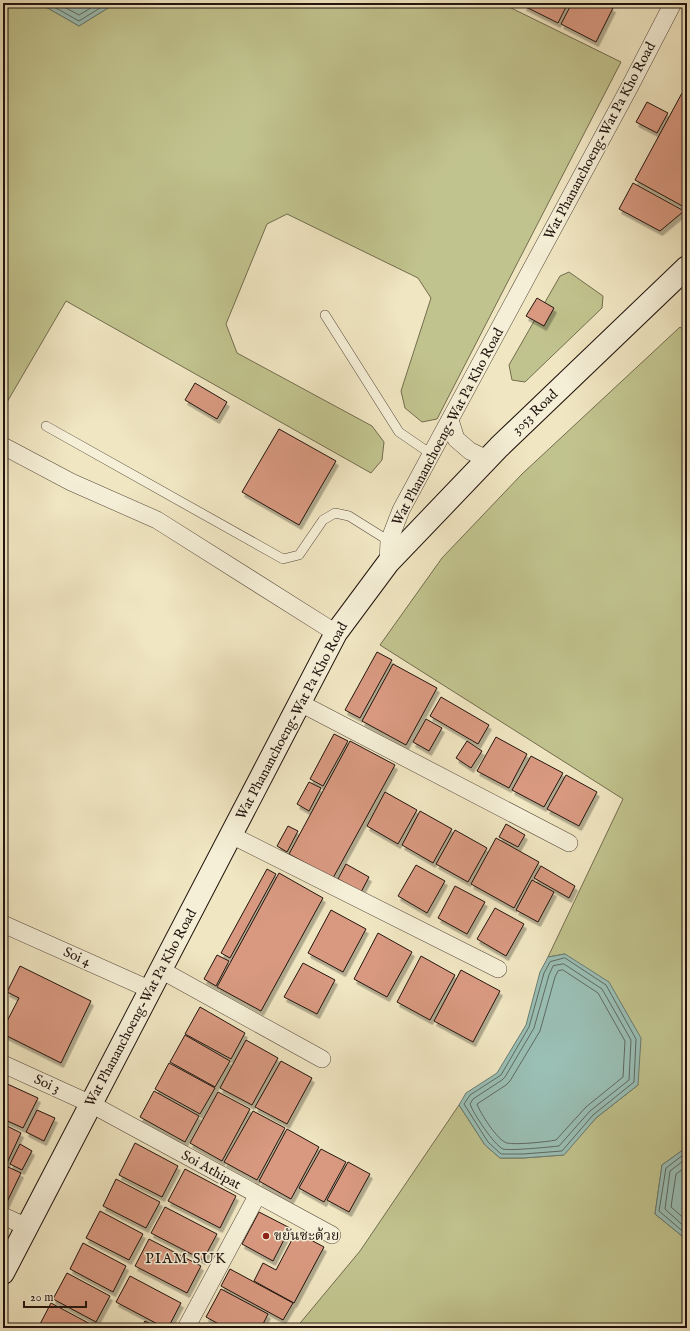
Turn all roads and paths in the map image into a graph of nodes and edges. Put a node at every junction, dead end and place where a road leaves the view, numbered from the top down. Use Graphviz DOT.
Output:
graph roads {
  1 [pos="673,3"];
  2 [pos="687,267"];
  3 [pos="325,314"];
  4 [pos="450,420"];
  5 [pos="46,426"];
  6 [pos="3,446"];
  7 [pos="431,454"];
  8 [pos="487,460"];
  9 [pos="389,541"];
  10 [pos="388,563"];
  11 [pos="336,633"];
  12 [pos="300,703"];
  13 [pos="231,835"];
  14 [pos="569,843"];
  15 [pos="3,924"];
  16 [pos="498,969"];
  17 [pos="161,970"];
  18 [pos="151,990"];
  19 [pos="322,1059"];
  20 [pos="3,1064"];
  21 [pos="91,1104"];
  22 [pos="258,1196"];
  23 [pos="3,1216"];
  24 [pos="27,1227"];
  25 [pos="332,1235"];
  26 [pos="3,1273"];
  27 [pos="186,1328"];
  1 -- 4 [label="street, Wat Phananchoeng-Wat Pa Kho Road"];
  2 -- 8 [label="main road, 3053 Road"];
  3 -- 7 [label="lane"];
  4 -- 7 [label="street, Wat Phananchoeng-Wat Pa Kho Road"];
  4 -- 8 [label="street"];
  5 -- 9 [label="lane"];
  6 -- 11 [label="street"];
  7 -- 9 [label="street, Wat Phananchoeng-Wat Pa Kho Road"];
  8 -- 10 [label="main road, 3053 Road"];
  9 -- 10 [label="street, Wat Phananchoeng-Wat Pa Kho Road"];
  10 -- 11 [label="main road, Wat Phananchoeng-Wat Pa Kho Road"];
  11 -- 12 [label="main road, Wat Phananchoeng-Wat Pa Kho Road"];
  12 -- 13 [label="main road, Wat Phananchoeng-Wat Pa Kho Road"];
  12 -- 14 [label="street"];
  13 -- 16 [label="street"];
  13 -- 17 [label="main road, Wat Phananchoeng-Wat Pa Kho Road"];
  15 -- 18 [label="street, Soi 4"];
  17 -- 18 [label="main road, Wat Phananchoeng-Wat Pa Kho Road"];
  17 -- 19 [label="street"];
  18 -- 21 [label="main road, Wat Phananchoeng-Wat Pa Kho Road"];
  20 -- 21 [label="street, Soi 3"];
  21 -- 22 [label="street, Soi Athipat"];
  21 -- 24 [label="main road, Wat Phananchoeng-Wat Pa Kho Road"];
  22 -- 25 [label="street, Soi Athipat"];
  22 -- 27 [label="street"];
  23 -- 24 [label="street"];
  24 -- 26 [label="main road, Wat Phananchoeng-Wat Pa Kho Road"];
}
